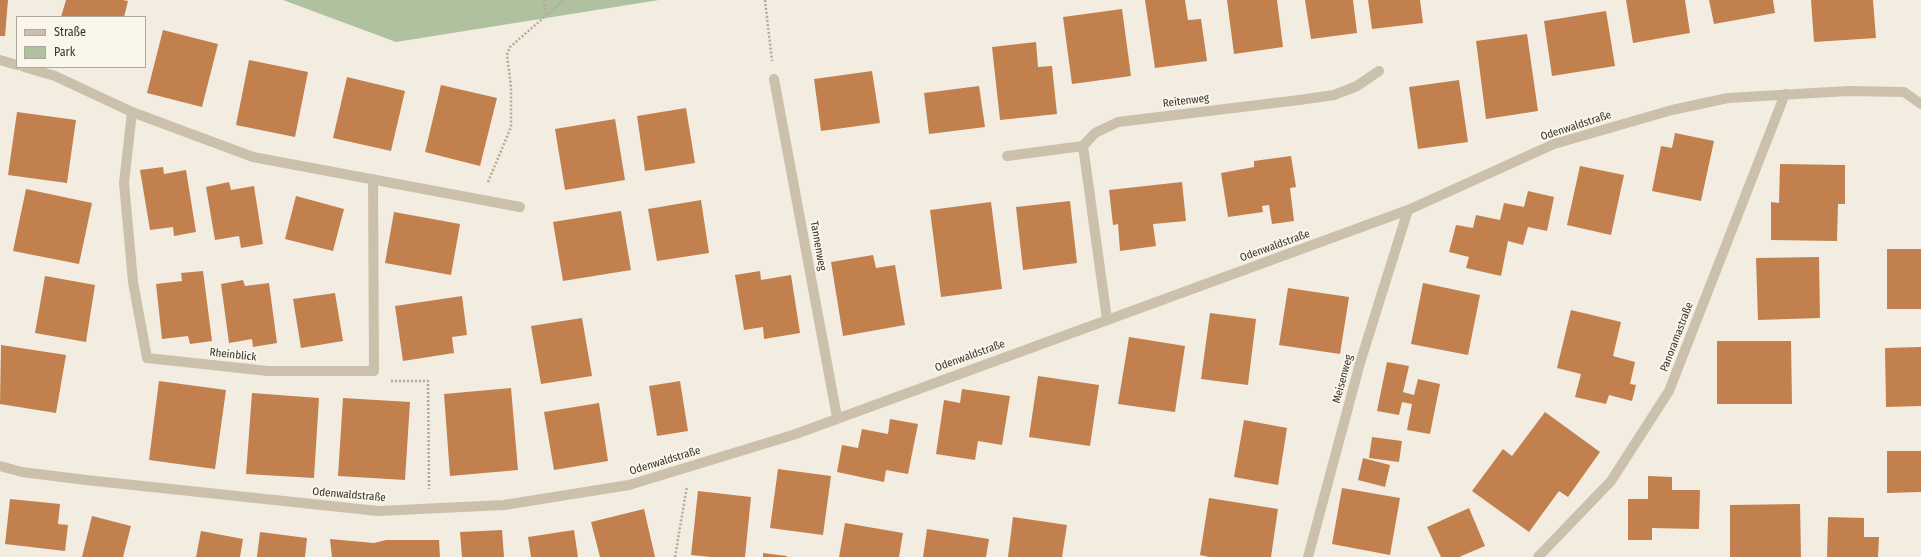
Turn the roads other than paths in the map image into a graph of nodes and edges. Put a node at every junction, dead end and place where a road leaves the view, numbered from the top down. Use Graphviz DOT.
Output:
graph roads {
  1 [pos="0,60"];
  2 [pos="16,65"];
  3 [pos="27,68"];
  4 [pos="1379,71"];
  5 [pos="774,79"];
  6 [pos="1785,94"];
  7 [pos="1921,104"];
  8 [pos="132,112"];
  9 [pos="1083,146"];
  10 [pos="1007,156"];
  11 [pos="373,179"];
  12 [pos="520,207"];
  13 [pos="1408,210"];
  14 [pos="1108,319"];
  15 [pos="837,417"];
  16 [pos="0,466"];
  17 [pos="1308,557"];
  18 [pos="1538,557"];
  1 -- 2 [label="street"];
  3 -- 8 [label="street"];
  4 -- 9 [label="street, Reitenweg"];
  5 -- 15 [label="street, Tannenweg"];
  6 -- 7 [label="street, Odenwaldstraße"];
  6 -- 13 [label="street, Odenwaldstraße"];
  6 -- 18 [label="street, Panoramastraße"];
  8 -- 11 [label="street"];
  8 -- 11 [label="street, Rheinblick"];
  9 -- 10 [label="street"];
  9 -- 14 [label="street"];
  11 -- 12 [label="street"];
  13 -- 14 [label="street, Odenwaldstraße"];
  13 -- 17 [label="street, Meisenweg"];
  14 -- 15 [label="street, Odenwaldstraße"];
  15 -- 16 [label="street, Odenwaldstraße"];
}
